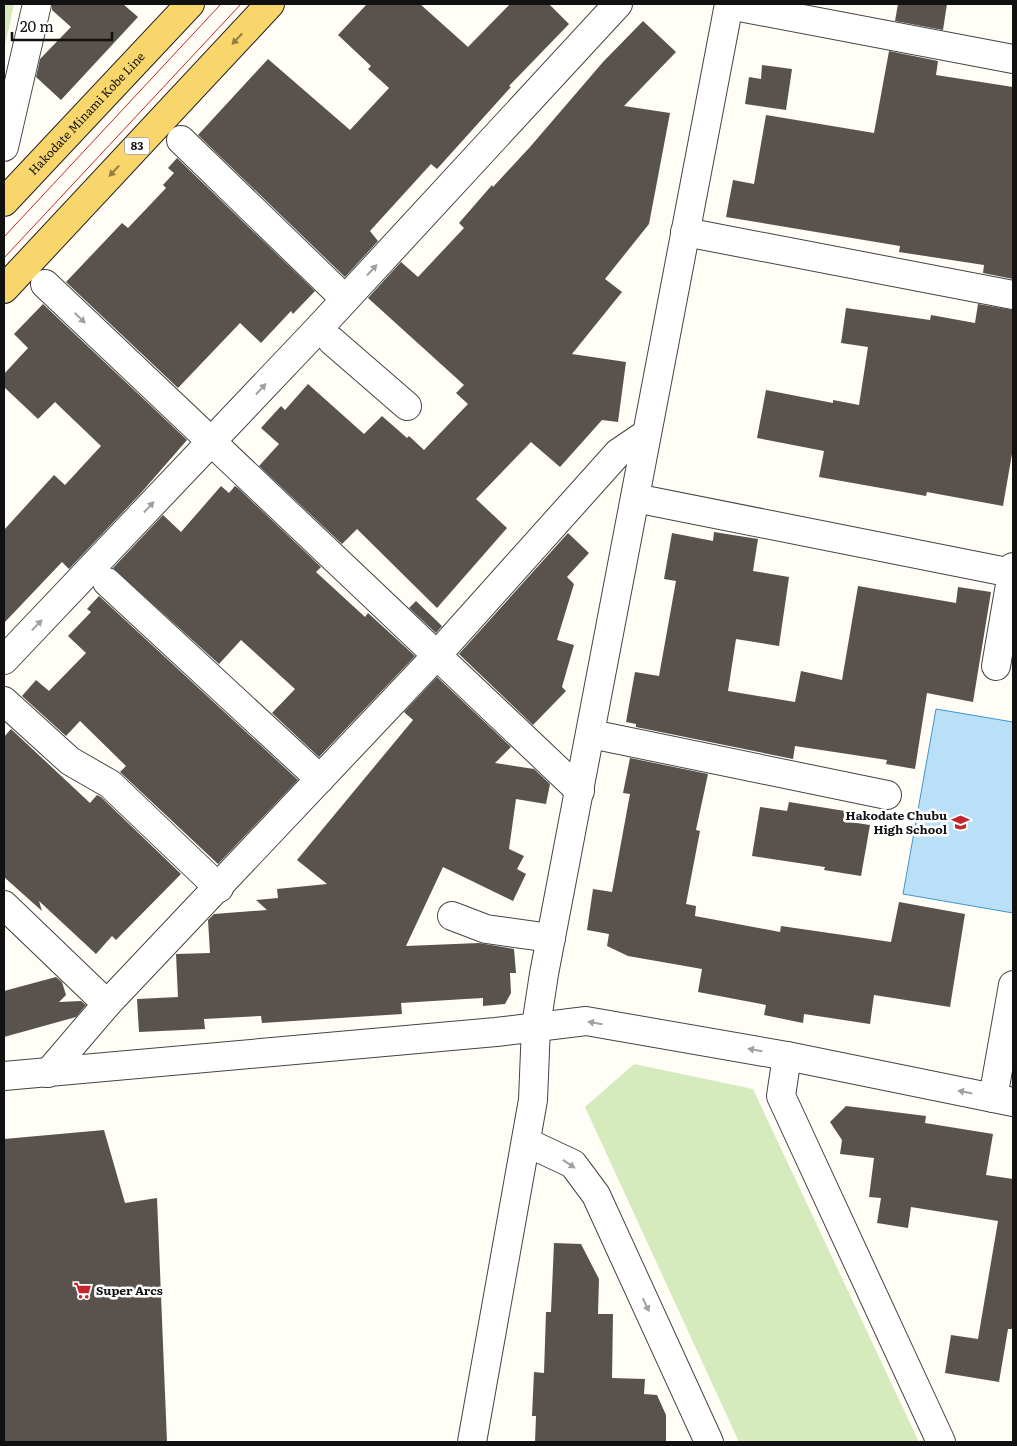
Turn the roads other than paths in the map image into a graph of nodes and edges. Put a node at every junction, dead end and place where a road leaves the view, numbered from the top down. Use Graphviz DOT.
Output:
graph roads {
  1 [pos="37,4"];
  2 [pos="190,4"];
  3 [pos="270,4"];
  4 [pos="618,4"];
  5 [pos="729,4"];
  6 [pos="1013,59"];
  7 [pos="181,140"];
  8 [pos="4,147"];
  9 [pos="4,202"];
  10 [pos="685,232"];
  11 [pos="45,284"];
  12 [pos="4,289"];
  13 [pos="1013,295"];
  14 [pos="346,299"];
  15 [pos="332,341"];
  16 [pos="408,406"];
  17 [pos="646,434"];
  18 [pos="211,442"];
  19 [pos="635,498"];
  20 [pos="1013,570"];
  21 [pos="107,582"];
  22 [pos="437,655"];
  23 [pos="4,660"];
  24 [pos="996,666"];
  25 [pos="4,700"];
  26 [pos="590,734"];
  27 [pos="320,779"];
  28 [pos="580,791"];
  29 [pos="887,795"];
  30 [pos="218,888"];
  31 [pos="4,906"];
  32 [pos="452,916"];
  33 [pos="551,938"];
  34 [pos="1013,985"];
  35 [pos="108,1004"];
  36 [pos="536,1026"];
  37 [pos="786,1056"];
  38 [pos="48,1073"];
  39 [pos="4,1076"];
  40 [pos="1003,1100"];
  41 [pos="526,1142"];
  42 [pos="472,1442"];
  43 [pos="709,1442"];
  44 [pos="941,1442"];
  1 -- 8 [label="street"];
  2 -- 9 [label="main road, Hakodate Minami Kobe Line"];
  3 -- 12 [label="main road, 83, one-way"];
  14 -- 4 [label="street, one-way"];
  5 -- 6 [label="street"];
  5 -- 10 [label="street"];
  7 -- 14 [label="street"];
  10 -- 13 [label="street"];
  10 -- 17 [label="street"];
  11 -- 18 [label="street, one-way"];
  18 -- 14 [label="street, one-way"];
  15 -- 16 [label="street"];
  17 -- 19 [label="street"];
  17 -- 22 [label="street"];
  18 -- 22 [label="street"];
  23 -- 18 [label="street, one-way"];
  19 -- 20 [label="street"];
  19 -- 26 [label="street"];
  20 -- 24 [label="street"];
  21 -- 27 [label="street"];
  22 -- 27 [label="street"];
  22 -- 28 [label="street"];
  25 -- 30 [label="street"];
  26 -- 28 [label="street"];
  26 -- 29 [label="street"];
  27 -- 30 [label="street"];
  28 -- 33 [label="street"];
  30 -- 35 [label="street"];
  31 -- 35 [label="street"];
  32 -- 33 [label="street"];
  33 -- 36 [label="street"];
  34 -- 40 [label="street"];
  35 -- 38 [label="street"];
  37 -- 36 [label="street, one-way"];
  36 -- 38 [label="street"];
  36 -- 41 [label="street"];
  40 -- 37 [label="street, one-way"];
  37 -- 44 [label="street"];
  38 -- 39 [label="street"];
  41 -- 42 [label="street"];
  41 -- 43 [label="street, one-way"];
}
